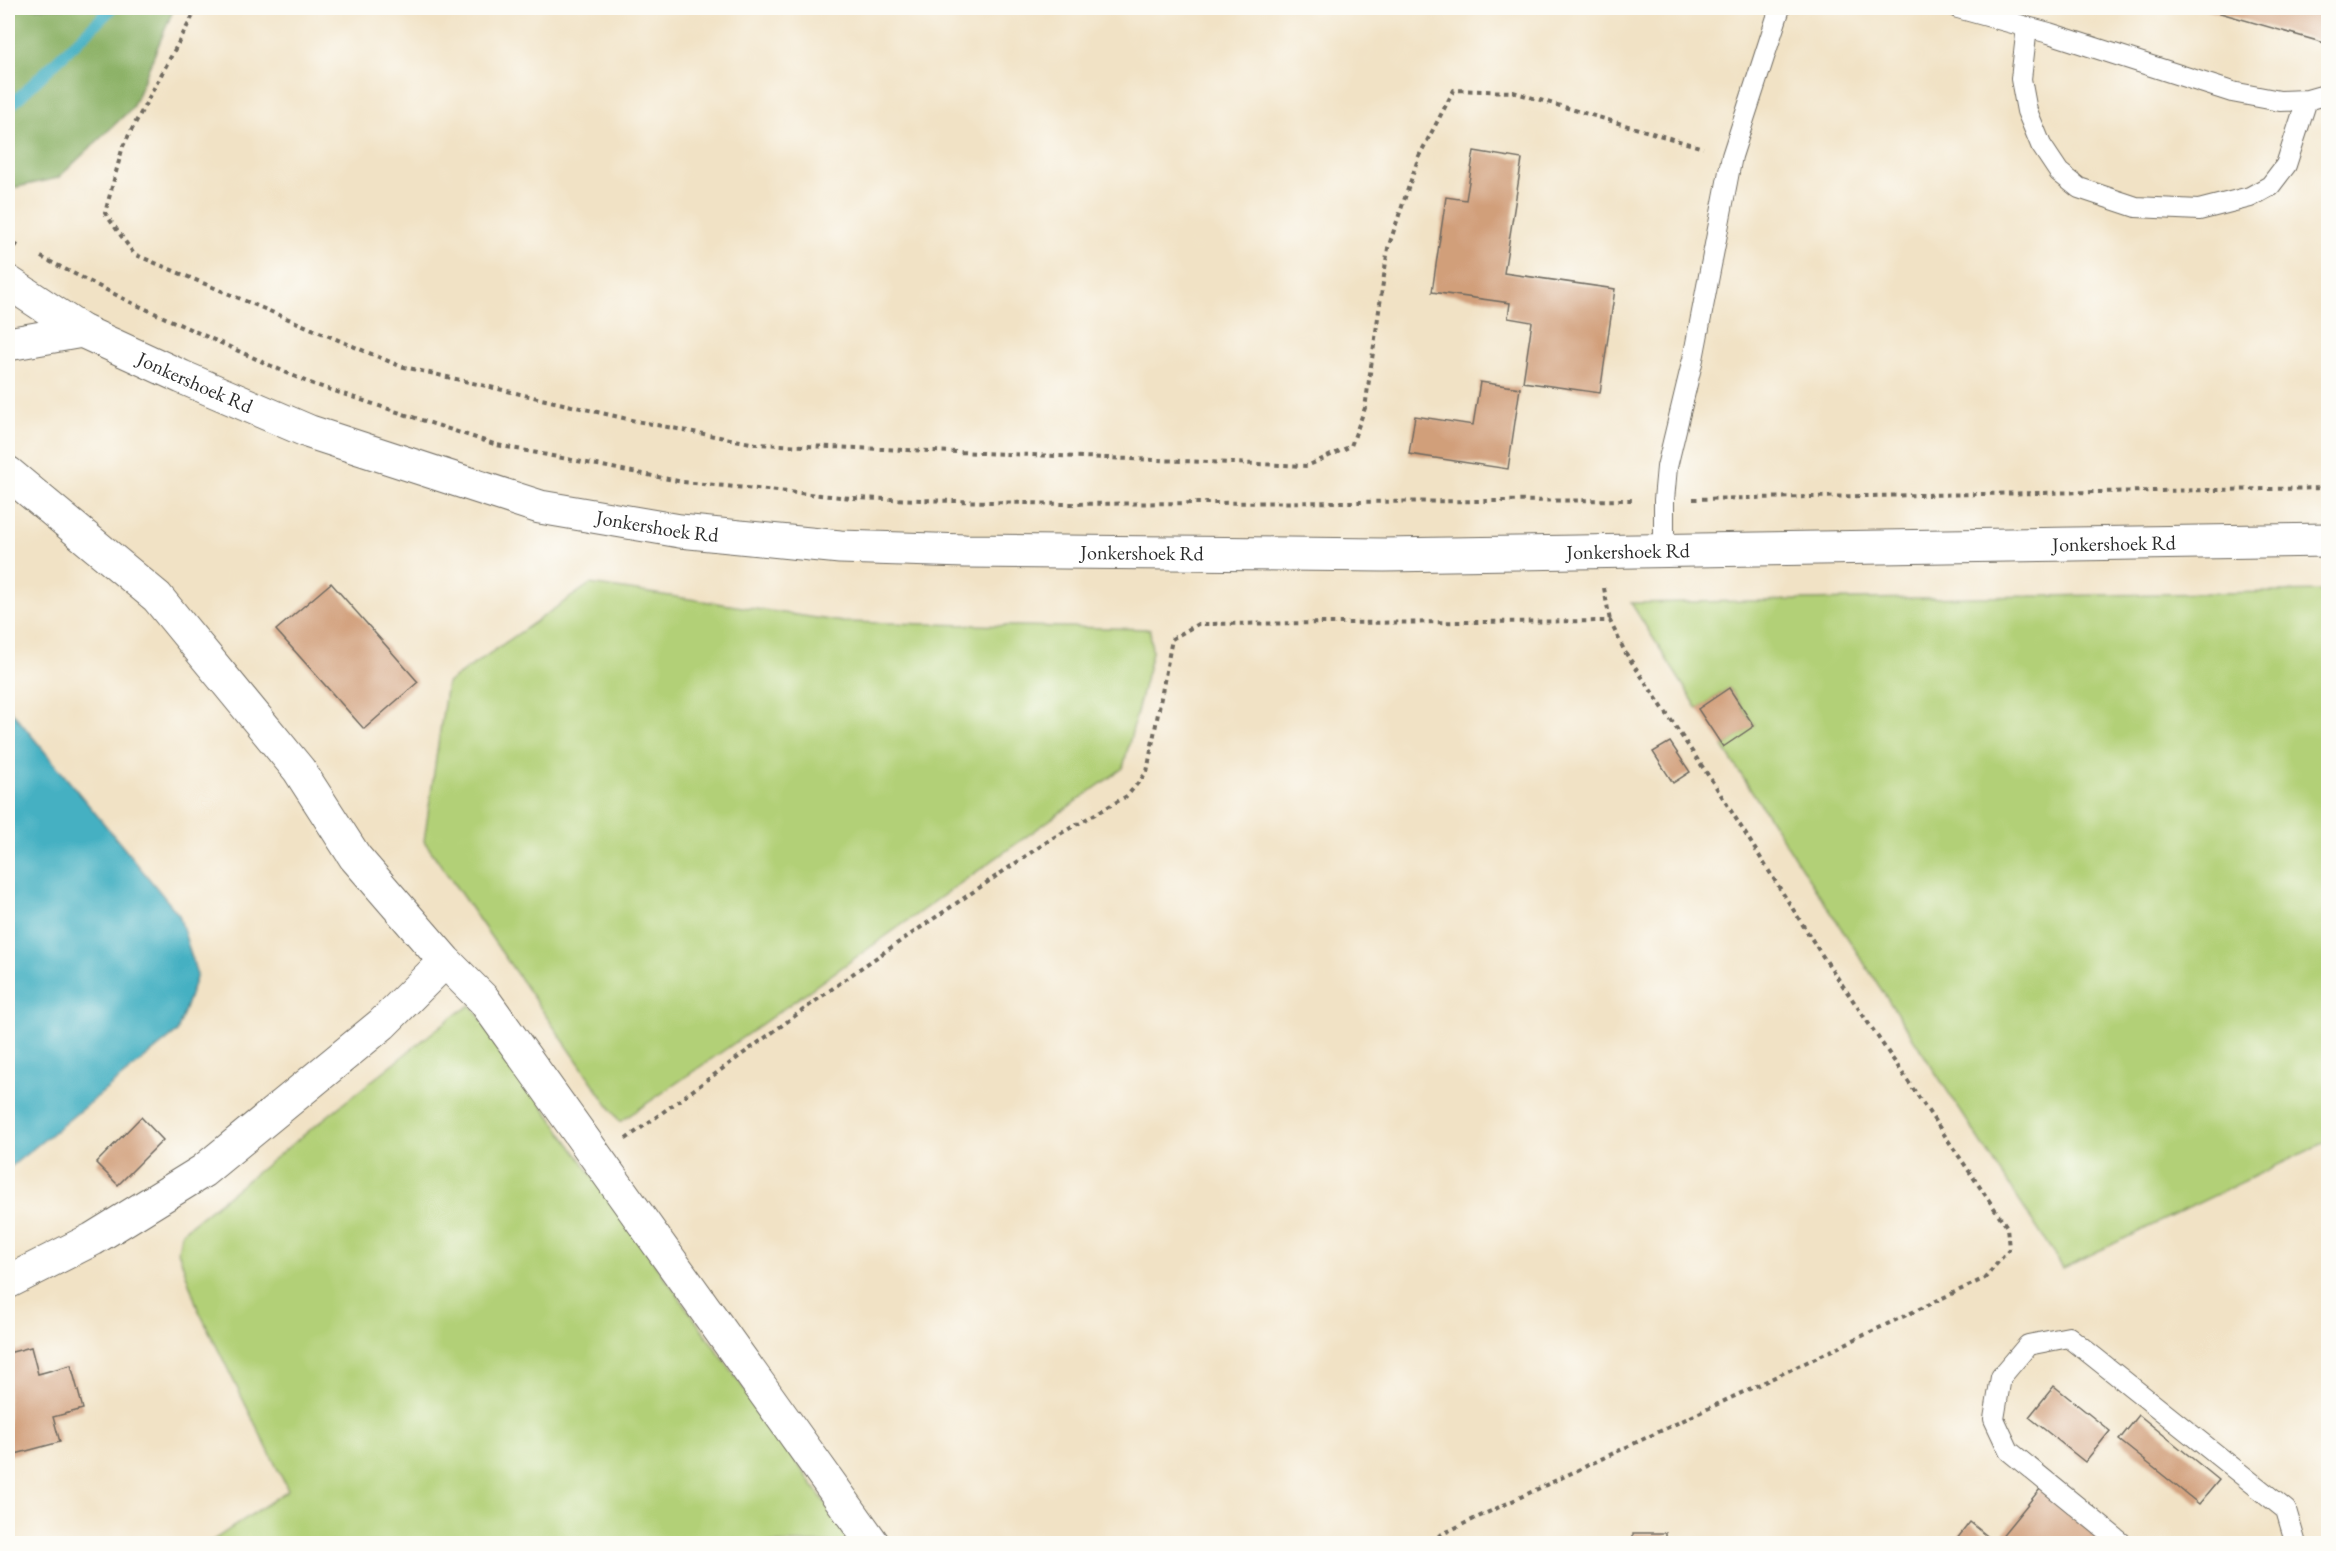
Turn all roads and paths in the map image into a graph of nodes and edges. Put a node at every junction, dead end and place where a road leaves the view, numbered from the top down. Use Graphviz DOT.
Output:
graph roads {
  1 [pos="197,8"];
  2 [pos="1780,8"];
  3 [pos="1958,8"];
  4 [pos="2026,27"];
  5 [pos="2328,94"];
  6 [pos="2307,100"];
  7 [pos="1732,156"];
  8 [pos="8,240"];
  9 [pos="28,250"];
  10 [pos="38,255"];
  11 [pos="8,282"];
  12 [pos="82,331"];
  13 [pos="8,344"];
  14 [pos="8,473"];
  15 [pos="2328,488"];
  16 [pos="1664,500"];
  17 [pos="2328,540"];
  18 [pos="1665,551"];
  19 [pos="445,961"];
  20 [pos="599,1159"];
  21 [pos="8,1282"];
  22 [pos="873,1544"];
  23 [pos="1420,1544"];
  24 [pos="2124,1544"];
  25 [pos="2296,1544"];
  1 -- 7 [label="path"];
  2 -- 7 [label="lane"];
  3 -- 4 [label="lane"];
  4 -- 6 [label="lane"];
  4 -- 6 [label="lane"];
  5 -- 6 [label="lane"];
  7 -- 16 [label="lane"];
  8 -- 9 [label="path"];
  10 -- 16 [label="path"];
  11 -- 12 [label="street, Jonkershoek Rd"];
  12 -- 13 [label="street"];
  12 -- 18 [label="street, Jonkershoek Rd"];
  14 -- 19 [label="street"];
  15 -- 16 [label="path"];
  16 -- 18 [label="lane"];
  17 -- 18 [label="street, Jonkershoek Rd"];
  19 -- 20 [label="street"];
  19 -- 21 [label="street"];
  20 -- 22 [label="street"];
  20 -- 23 [label="path"];
  24 -- 25 [label="lane"];
}
